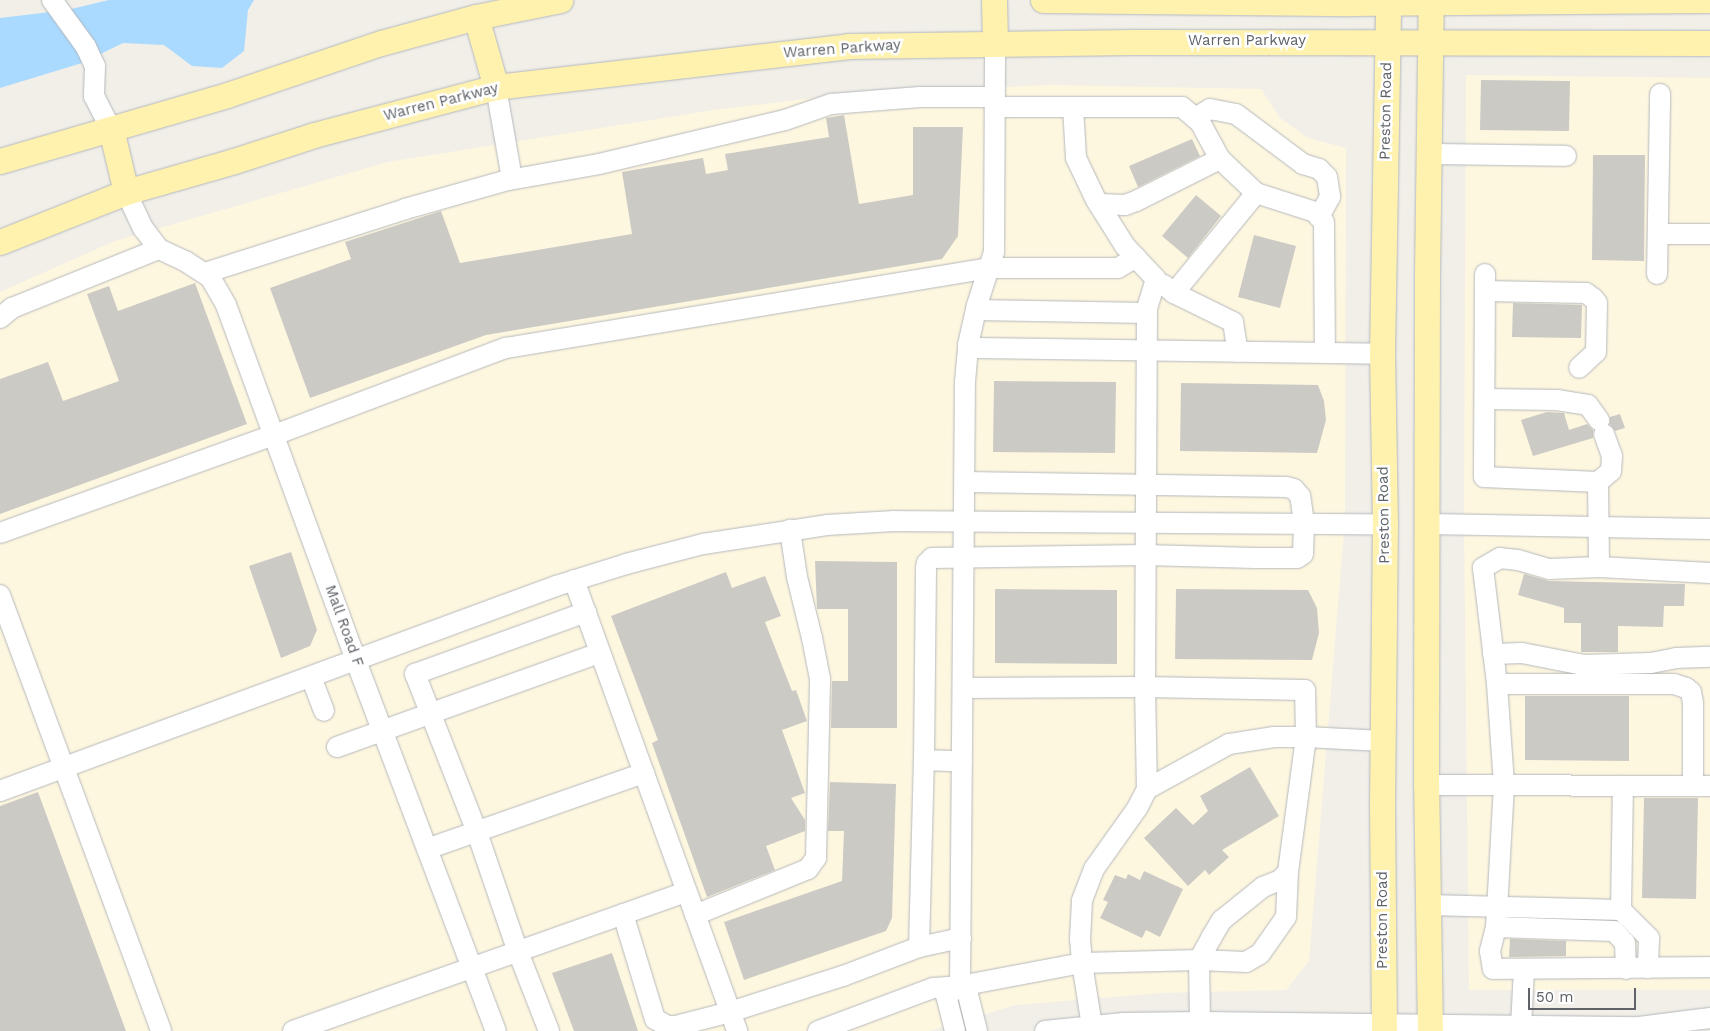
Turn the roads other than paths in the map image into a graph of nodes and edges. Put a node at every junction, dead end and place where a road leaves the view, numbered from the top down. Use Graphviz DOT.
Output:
graph roads {
  1 [pos="560,0"];
  2 [pos="994,0"];
  3 [pos="1043,0"];
  4 [pos="1710,0"];
  5 [pos="1178,1"];
  6 [pos="1388,1"];
  7 [pos="1431,1"];
  8 [pos="55,3"];
  9 [pos="475,9"];
  10 [pos="1388,41"];
  11 [pos="1431,41"];
  12 [pos="995,42"];
  13 [pos="1710,43"];
  14 [pos="496,87"];
  15 [pos="1660,94"];
  16 [pos="995,102"];
  17 [pos="1073,107"];
  18 [pos="1195,118"];
  19 [pos="111,129"];
  20 [pos="1428,154"];
  21 [pos="1566,156"];
  22 [pos="1220,158"];
  23 [pos="0,161"];
  24 [pos="509,180"];
  25 [pos="126,192"];
  26 [pos="1256,193"];
  27 [pos="1099,204"];
  28 [pos="1319,217"];
  29 [pos="1658,234"];
  30 [pos="1710,234"];
  31 [pos="0,242"];
  32 [pos="159,249"];
  33 [pos="1136,257"];
  34 [pos="989,268"];
  35 [pos="205,274"];
  36 [pos="1657,274"];
  37 [pos="1156,279"];
  38 [pos="1174,293"];
  39 [pos="976,310"];
  40 [pos="1147,313"];
  41 [pos="0,318"];
  42 [pos="968,345"];
  43 [pos="1148,350"];
  44 [pos="1238,352"];
  45 [pos="1325,353"];
  46 [pos="1382,354"];
  47 [pos="1579,368"];
  48 [pos="1485,399"];
  49 [pos="274,435"];
  50 [pos="964,482"];
  51 [pos="1598,482"];
  52 [pos="1146,485"];
  53 [pos="964,522"];
  54 [pos="1146,522"];
  55 [pos="1304,523"];
  56 [pos="1385,524"];
  57 [pos="1428,524"];
  58 [pos="1600,527"];
  59 [pos="1710,529"];
  60 [pos="790,530"];
  61 [pos="0,533"];
  62 [pos="1146,555"];
  63 [pos="964,556"];
  64 [pos="1599,567"];
  65 [pos="1710,573"];
  66 [pos="574,580"];
  67 [pos="0,595"];
  68 [pos="586,612"];
  69 [pos="600,653"];
  70 [pos="1492,654"];
  71 [pos="1710,658"];
  72 [pos="356,661"];
  73 [pos="311,677"];
  74 [pos="1497,684"];
  75 [pos="1145,686"];
  76 [pos="963,688"];
  77 [pos="324,711"];
  78 [pos="432,713"];
  79 [pos="383,731"];
  80 [pos="1306,737"];
  81 [pos="1383,742"];
  82 [pos="337,747"];
  83 [pos="924,760"];
  84 [pos="962,761"];
  85 [pos="63,768"];
  86 [pos="644,773"];
  87 [pos="1426,785"];
  88 [pos="1504,785"];
  89 [pos="1623,786"];
  90 [pos="1701,786"];
  91 [pos="1147,789"];
  92 [pos="0,791"];
  93 [pos="477,832"];
  94 [pos="427,849"];
  95 [pos="1288,872"];
  96 [pos="686,892"];
  97 [pos="1429,905"];
  98 [pos="1496,907"];
  99 [pos="1621,910"];
  100 [pos="623,914"];
  101 [pos="695,915"];
  102 [pos="1496,927"];
  103 [pos="961,938"];
  104 [pos="919,947"];
  105 [pos="518,952"];
  106 [pos="1199,960"];
  107 [pos="1082,963"];
  108 [pos="1710,967"];
  109 [pos="472,968"];
  110 [pos="1648,968"];
  111 [pos="1524,969"];
  112 [pos="1626,969"];
  113 [pos="960,986"];
  114 [pos="730,1012"];
  115 [pos="1710,1018"];
  116 [pos="1200,1022"];
  117 [pos="1092,1026"];
  118 [pos="1521,1027"];
  119 [pos="1384,1028"];
  120 [pos="1430,1028"];
  121 [pos="161,1031"];
  122 [pos="293,1031"];
  123 [pos="496,1031"];
  124 [pos="549,1031"];
  125 [pos="737,1031"];
  126 [pos="818,1031"];
  127 [pos="955,1031"];
  128 [pos="977,1031"];
  129 [pos="1045,1031"];
  1 -- 9 [label="main road"];
  2 -- 12 [label="main road"];
  3 -- 5 [label="main road"];
  4 -- 7 [label="main road"];
  5 -- 6 [label="main road"];
  6 -- 7 [label="main road"];
  6 -- 10 [label="main road, Preston Road"];
  7 -- 11 [label="main road"];
  8 -- 19 [label="street"];
  9 -- 14 [label="main road"];
  9 -- 19 [label="main road"];
  10 -- 11 [label="main road, Warren Parkway"];
  10 -- 12 [label="main road, Warren Parkway"];
  10 -- 46 [label="main road, Preston Road"];
  11 -- 13 [label="main road, Warren Parkway"];
  11 -- 20 [label="main road"];
  12 -- 14 [label="main road, Warren Parkway"];
  12 -- 16 [label="street"];
  14 -- 24 [label="street"];
  14 -- 25 [label="main road, Warren Parkway"];
  15 -- 29 [label="street"];
  16 -- 17 [label="street"];
  16 -- 24 [label="street"];
  16 -- 34 [label="street"];
  17 -- 18 [label="street"];
  17 -- 27 [label="street"];
  18 -- 22 [label="street"];
  18 -- 28 [label="street"];
  19 -- 23 [label="main road"];
  19 -- 25 [label="main road"];
  20 -- 21 [label="street"];
  20 -- 57 [label="main road"];
  22 -- 26 [label="street"];
  22 -- 27 [label="street"];
  24 -- 35 [label="street"];
  25 -- 31 [label="main road, Warren Parkway"];
  25 -- 32 [label="street"];
  26 -- 28 [label="street"];
  26 -- 38 [label="street"];
  27 -- 33 [label="street"];
  28 -- 45 [label="street"];
  29 -- 30 [label="street"];
  29 -- 36 [label="street"];
  32 -- 35 [label="street, Mall Road F"];
  32 -- 41 [label="street"];
  33 -- 34 [label="street"];
  33 -- 37 [label="street"];
  34 -- 39 [label="street"];
  34 -- 49 [label="street"];
  35 -- 49 [label="street, Mall Road F"];
  37 -- 38 [label="street"];
  37 -- 40 [label="street"];
  38 -- 44 [label="street"];
  39 -- 40 [label="street"];
  39 -- 42 [label="street"];
  40 -- 43 [label="street"];
  42 -- 43 [label="street"];
  42 -- 50 [label="street"];
  43 -- 44 [label="street"];
  43 -- 52 [label="street"];
  44 -- 45 [label="street"];
  45 -- 46 [label="street"];
  46 -- 56 [label="main road, Preston Road"];
  47 -- 48 [label="street"];
  48 -- 51 [label="street"];
  48 -- 51 [label="street"];
  49 -- 61 [label="street"];
  49 -- 72 [label="street, Mall Road F"];
  50 -- 52 [label="street"];
  50 -- 53 [label="street"];
  51 -- 58 [label="street"];
  52 -- 54 [label="street"];
  52 -- 55 [label="street"];
  53 -- 54 [label="street"];
  53 -- 60 [label="street"];
  53 -- 63 [label="street"];
  54 -- 55 [label="street"];
  54 -- 62 [label="street"];
  55 -- 56 [label="street"];
  55 -- 62 [label="street"];
  56 -- 57 [label="main road"];
  56 -- 81 [label="main road, Preston Road"];
  57 -- 58 [label="street"];
  57 -- 87 [label="main road"];
  58 -- 59 [label="street"];
  58 -- 64 [label="street"];
  60 -- 66 [label="street"];
  60 -- 101 [label="street"];
  62 -- 63 [label="street"];
  62 -- 75 [label="street"];
  63 -- 76 [label="street"];
  63 -- 83 [label="street"];
  64 -- 65 [label="street"];
  64 -- 70 [label="street"];
  66 -- 68 [label="street"];
  66 -- 72 [label="street"];
  67 -- 85 [label="street"];
  68 -- 69 [label="street"];
  68 -- 78 [label="street"];
  69 -- 78 [label="street"];
  69 -- 86 [label="street"];
  70 -- 71 [label="street"];
  70 -- 74 [label="street"];
  72 -- 73 [label="street"];
  72 -- 79 [label="street, Mall Road F"];
  73 -- 77 [label="street"];
  73 -- 85 [label="street"];
  74 -- 88 [label="street"];
  74 -- 90 [label="street"];
  75 -- 76 [label="street"];
  75 -- 80 [label="street"];
  75 -- 91 [label="street"];
  76 -- 84 [label="street"];
  78 -- 79 [label="street"];
  78 -- 93 [label="street"];
  79 -- 82 [label="street"];
  79 -- 94 [label="street, Mall Road F"];
  80 -- 81 [label="street"];
  80 -- 91 [label="street"];
  80 -- 95 [label="street"];
  81 -- 119 [label="main road, Preston Road"];
  83 -- 84 [label="street"];
  83 -- 104 [label="street"];
  84 -- 103 [label="street"];
  85 -- 92 [label="street"];
  85 -- 121 [label="street"];
  86 -- 93 [label="street"];
  86 -- 96 [label="street"];
  87 -- 88 [label="street"];
  87 -- 97 [label="main road"];
  88 -- 89 [label="street"];
  88 -- 98 [label="street"];
  89 -- 90 [label="street"];
  89 -- 99 [label="street"];
  91 -- 107 [label="street"];
  93 -- 94 [label="street"];
  93 -- 105 [label="street"];
  94 -- 109 [label="street, Mall Road F"];
  95 -- 106 [label="street"];
  95 -- 106 [label="street"];
  96 -- 100 [label="street"];
  96 -- 101 [label="street"];
  97 -- 98 [label="street"];
  97 -- 120 [label="main road"];
  98 -- 99 [label="street"];
  98 -- 102 [label="street"];
  99 -- 110 [label="street"];
  100 -- 105 [label="street"];
  100 -- 114 [label="street"];
  101 -- 114 [label="street"];
  102 -- 111 [label="street"];
  102 -- 112 [label="street"];
  103 -- 104 [label="street"];
  103 -- 113 [label="street"];
  104 -- 114 [label="street"];
  105 -- 109 [label="street"];
  105 -- 124 [label="street"];
  106 -- 107 [label="street"];
  106 -- 116 [label="street"];
  107 -- 113 [label="street"];
  107 -- 117 [label="street"];
  108 -- 110 [label="street"];
  109 -- 122 [label="street"];
  109 -- 123 [label="street, Mall Road F"];
  110 -- 112 [label="street"];
  111 -- 112 [label="street"];
  111 -- 118 [label="street"];
  113 -- 126 [label="street"];
  113 -- 127 [label="street"];
  113 -- 128 [label="street"];
  114 -- 125 [label="street"];
  115 -- 118 [label="street"];
  116 -- 117 [label="street"];
  116 -- 119 [label="street"];
  117 -- 129 [label="street"];
  118 -- 120 [label="street"];
  119 -- 120 [label="street"];
}
